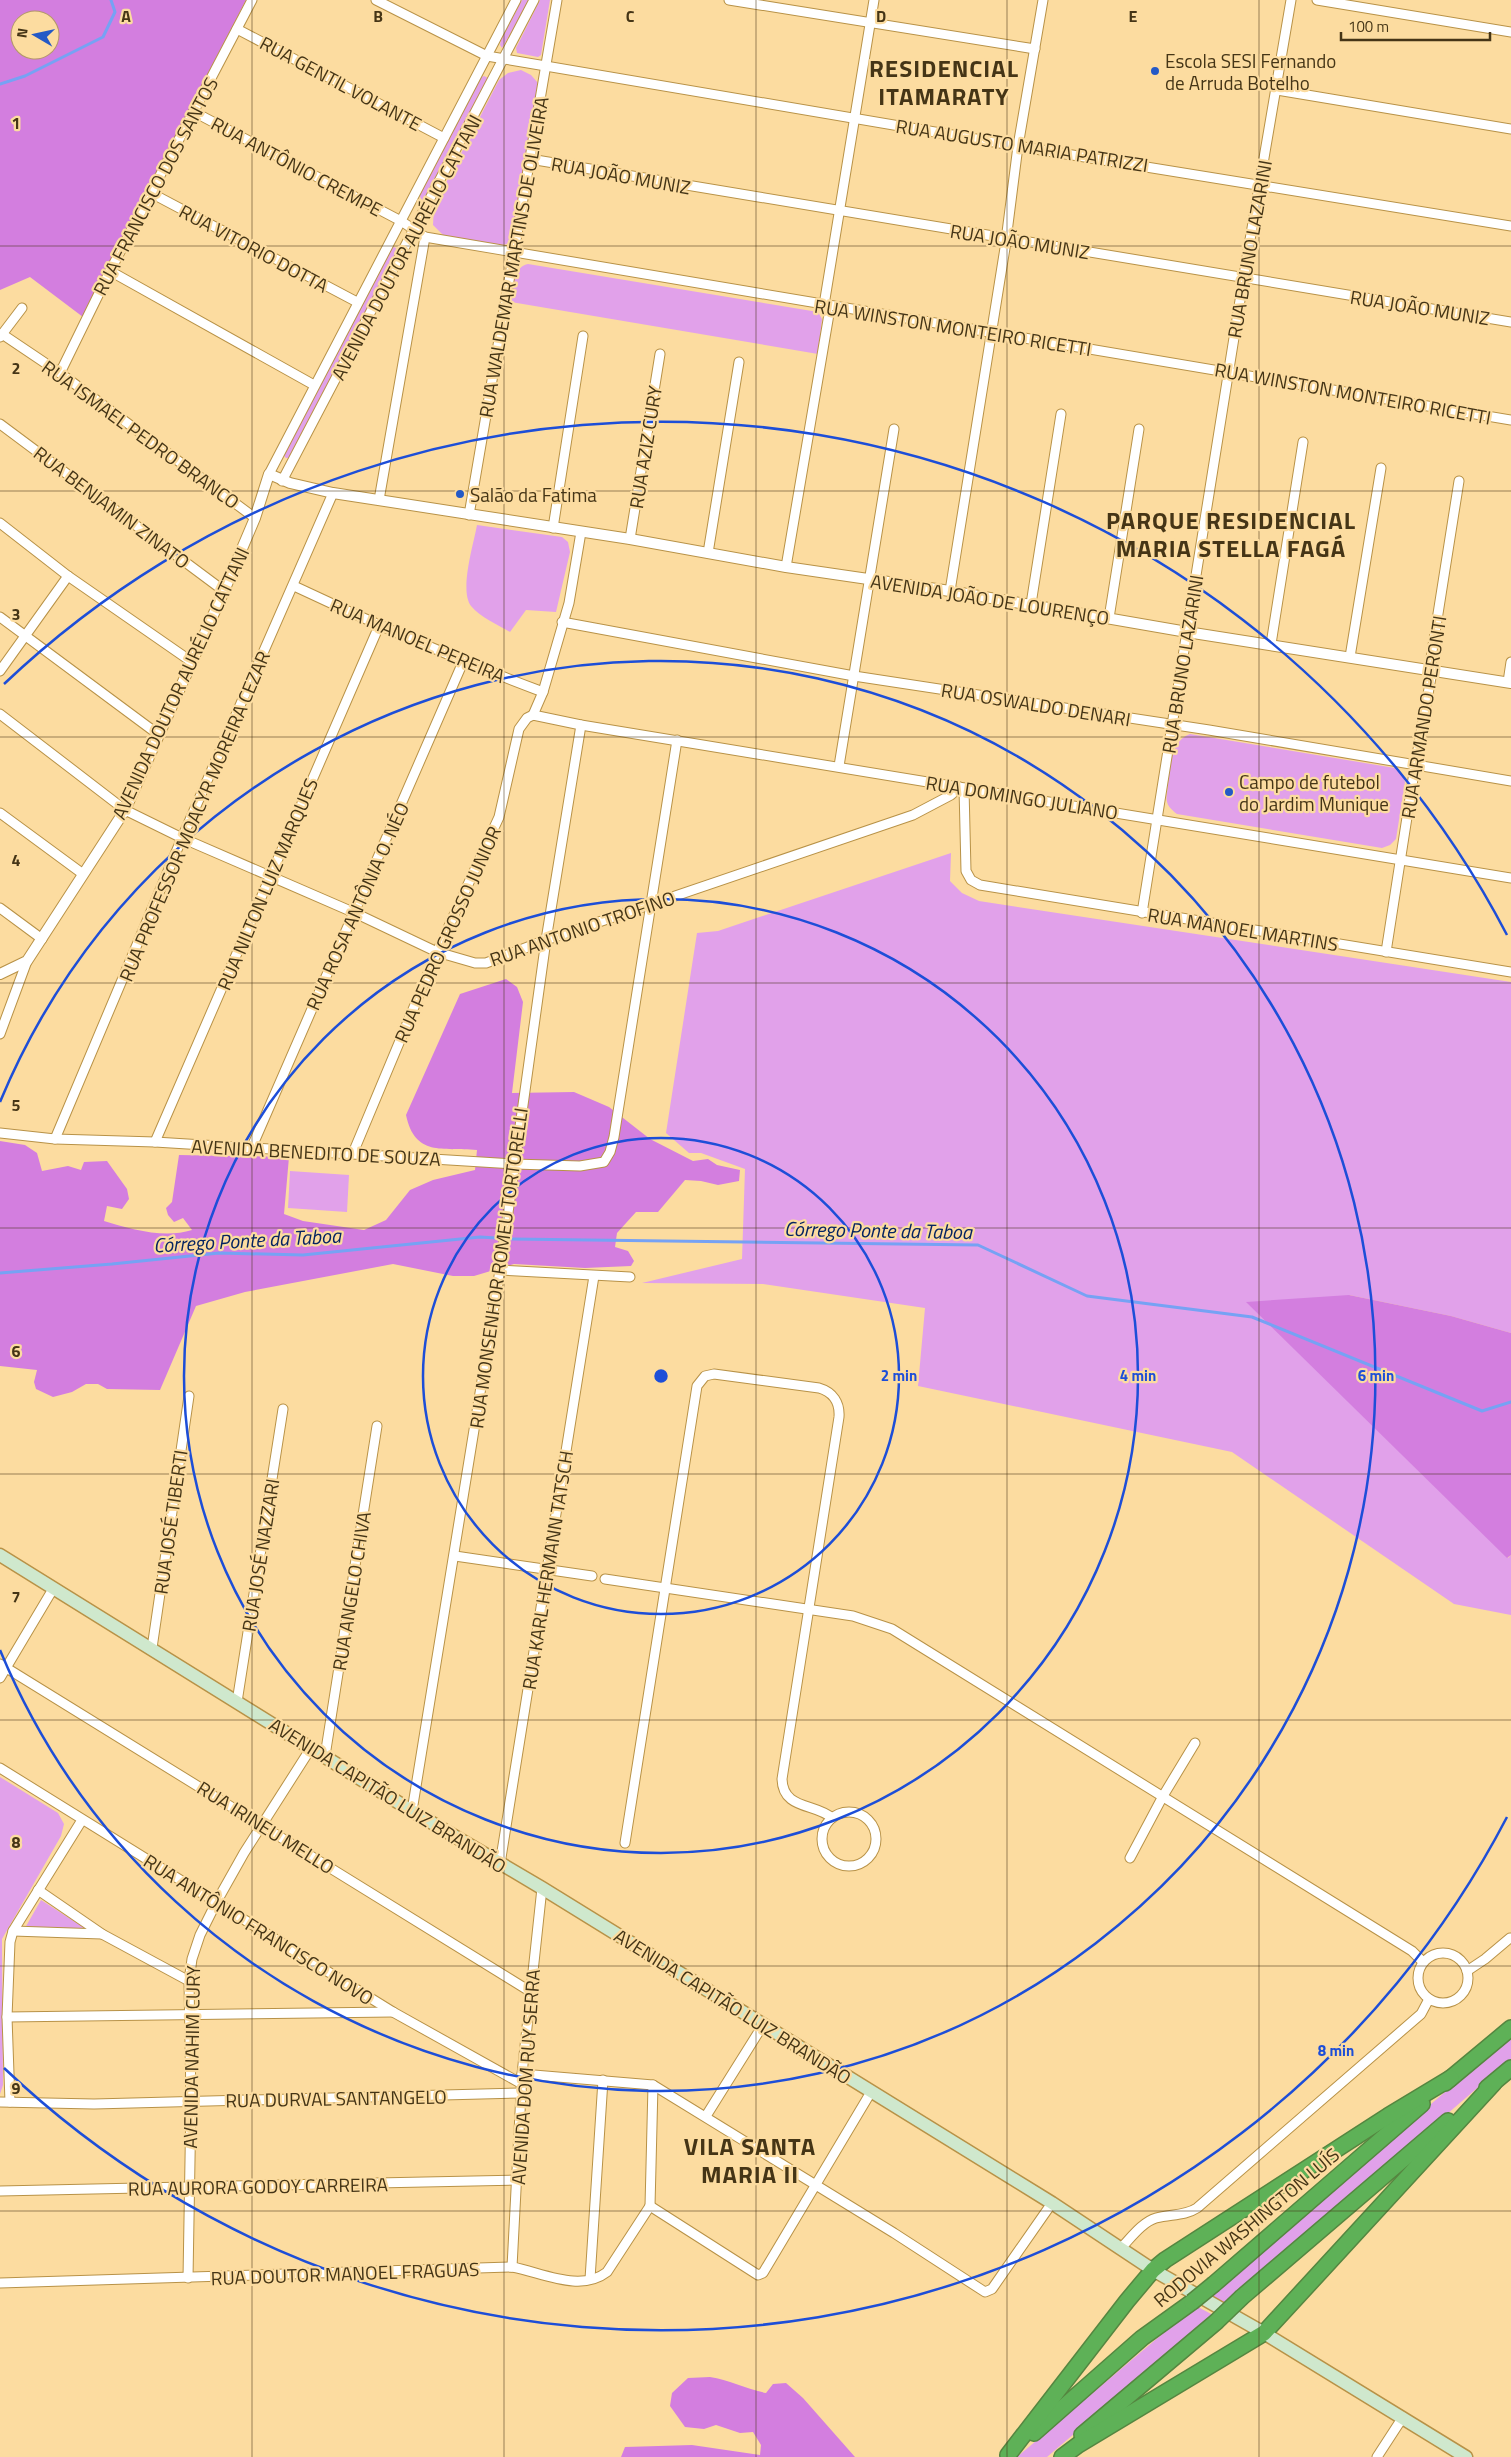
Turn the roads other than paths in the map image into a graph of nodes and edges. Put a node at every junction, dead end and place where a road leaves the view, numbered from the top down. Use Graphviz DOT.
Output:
graph roads {
  1 [pos="252,0"];
  2 [pos="376,0"];
  3 [pos="516,0"];
  4 [pos="534,0"];
  5 [pos="557,0"];
  6 [pos="729,0"];
  7 [pos="874,0"];
  8 [pos="1043,0"];
  9 [pos="1291,0"];
  10 [pos="1317,0"];
  11 [pos="870,22"];
  12 [pos="237,29"];
  13 [pos="1511,32"];
  14 [pos="1035,49"];
  15 [pos="487,56"];
  16 [pos="504,59"];
  17 [pos="545,66"];
  18 [pos="1277,90"];
  19 [pos="194,112"];
  20 [pos="854,118"];
  21 [pos="1511,129"];
  22 [pos="444,138"];
  23 [pos="1018,146"];
  24 [pos="530,159"];
  25 [pos="1260,183"];
  26 [pos="151,193"];
  27 [pos="840,211"];
  28 [pos="401,221"];
  29 [pos="1511,226"];
  30 [pos="415,231"];
  31 [pos="425,237"];
  32 [pos="1006,239"];
  33 [pos="514,252"];
  34 [pos="110,271"];
  35 [pos="1244,278"];
  36 [pos="358,302"];
  37 [pos="824,305"];
  38 [pos="22,308"];
  39 [pos="1511,322"];
  40 [pos="991,333"];
  41 [pos="1,336"];
  42 [pos="583,336"];
  43 [pos="660,354"];
  44 [pos="740,362"];
  45 [pos="1229,372"];
  46 [pos="60,373"];
  47 [pos="314,385"];
  48 [pos="1061,414"];
  49 [pos="1511,420"];
  50 [pos="0,424"];
  51 [pos="894,429"];
  52 [pos="1139,430"];
  53 [pos="1302,442"];
  54 [pos="1380,468"];
  55 [pos="269,474"];
  56 [pos="282,481"];
  57 [pos="1459,481"];
  58 [pos="333,493"];
  59 [pos="379,500"];
  60 [pos="469,515"];
  61 [pos="255,518"];
  62 [pos="0,523"];
  63 [pos="552,528"];
  64 [pos="582,532"];
  65 [pos="630,539"];
  66 [pos="708,553"];
  67 [pos="786,567"];
  68 [pos="68,576"];
  69 [pos="870,580"];
  70 [pos="294,586"];
  71 [pos="224,591"];
  72 [pos="950,591"];
  73 [pos="1031,604"];
  74 [pos="0,617"];
  75 [pos="1109,618"];
  76 [pos="562,622"];
  77 [pos="379,626"];
  78 [pos="1187,632"];
  79 [pos="25,636"];
  80 [pos="1271,644"];
  81 [pos="1350,657"];
  82 [pos="192,662"];
  83 [pos="463,662"];
  84 [pos="1511,662"];
  85 [pos="0,671"];
  86 [pos="1432,672"];
  87 [pos="854,676"];
  88 [pos="1509,683"];
  89 [pos="543,692"];
  90 [pos="0,714"];
  91 [pos="534,715"];
  92 [pos="581,725"];
  93 [pos="1173,725"];
  94 [pos="159,734"];
  95 [pos="677,740"];
  96 [pos="839,766"];
  97 [pos="1415,766"];
  98 [pos="1511,781"];
  99 [pos="962,788"];
  100 [pos="125,810"];
  101 [pos="0,813"];
  102 [pos="1156,819"];
  103 [pos="182,838"];
  104 [pos="1401,860"];
  105 [pos="83,874"];
  106 [pos="270,876"];
  107 [pos="1511,878"];
  108 [pos="649,905"];
  109 [pos="0,908"];
  110 [pos="355,913"];
  111 [pos="1142,913"];
  112 [pos="42,939"];
  113 [pos="546,940"];
  114 [pos="437,952"];
  115 [pos="1386,952"];
  116 [pos="27,960"];
  117 [pos="1511,972"];
  118 [pos="0,974"];
  119 [pos="0,1034"];
  120 [pos="0,1133"];
  121 [pos="56,1138"];
  122 [pos="156,1142"];
  123 [pos="251,1150"];
  124 [pos="353,1153"];
  125 [pos="514,1164"];
  126 [pos="500,1270"];
  127 [pos="594,1276"];
  128 [pos="630,1277"];
  129 [pos="189,1396"];
  130 [pos="283,1409"];
  131 [pos="376,1426"];
  132 [pos="0,1555"];
  133 [pos="455,1556"];
  134 [pos="548,1570"];
  135 [pos="592,1576"];
  136 [pos="605,1579"];
  137 [pos="53,1588"];
  138 [pos="664,1588"];
  139 [pos="808,1610"];
  140 [pos="152,1648"];
  141 [pos="3,1666"];
  142 [pos="0,1678"];
  143 [pos="237,1702"];
  144 [pos="1195,1743"];
  145 [pos="311,1748"];
  146 [pos="325,1756"];
  147 [pos="0,1768"];
  148 [pos="1163,1796"];
  149 [pos="412,1811"];
  150 [pos="832,1818"];
  151 [pos="82,1820"];
  152 [pos="262,1825"];
  153 [pos="625,1842"];
  154 [pos="1130,1858"];
  155 [pos="500,1864"];
  156 [pos="542,1888"];
  157 [pos="38,1890"];
  158 [pos="217,1901"];
  159 [pos="13,1932"];
  160 [pos="102,1934"];
  161 [pos="1510,1938"];
  162 [pos="1423,1962"];
  163 [pos="1467,1971"];
  164 [pos="189,1981"];
  165 [pos="531,1992"];
  166 [pos="1429,1999"];
  167 [pos="393,2012"];
  168 [pos="190,2013"];
  169 [pos="7,2017"];
  170 [pos="763,2025"];
  171 [pos="1511,2028"];
  172 [pos="1511,2068"];
  173 [pos="522,2074"];
  174 [pos="1451,2078"];
  175 [pos="603,2080"];
  176 [pos="1494,2083"];
  177 [pos="653,2085"];
  178 [pos="522,2089"];
  179 [pos="871,2092"];
  180 [pos="191,2101"];
  181 [pos="0,2102"];
  182 [pos="10,2102"];
  183 [pos="706,2116"];
  184 [pos="517,2180"];
  185 [pos="815,2184"];
  186 [pos="190,2188"];
  187 [pos="0,2191"];
  188 [pos="1052,2203"];
  189 [pos="650,2206"];
  190 [pos="1120,2249"];
  191 [pos="512,2266"];
  192 [pos="1153,2270"];
  193 [pos="188,2278"];
  194 [pos="590,2279"];
  195 [pos="0,2283"];
  196 [pos="1264,2333"];
  197 [pos="1403,2417"];
  198 [pos="1007,2456"];
  199 [pos="1056,2457"];
  200 [pos="1062,2457"];
  201 [pos="1377,2457"];
  202 [pos="1466,2457"];
  1 -- 12 [label="street, RUA FRANCISCO DOS SANTOS"];
  2 -- 15 [label="street, RUA AUGUSTO MARIA PATRIZZI"];
  3 -- 15 [label="street, AVENIDA DOUTOR AURÉLIO CATTANI"];
  4 -- 16 [label="street, AVENIDA DOUTOR AURÉLIO CATTANI"];
  5 -- 17 [label="street, RUA WALDEMAR MARTINS DE OLIVEIRA"];
  6 -- 11 [label="street"];
  7 -- 11 [label="street"];
  8 -- 14 [label="street"];
  9 -- 18 [label="street, RUA BRUNO LAZARINI"];
  10 -- 13 [label="street"];
  11 -- 14 [label="street"];
  11 -- 20 [label="street"];
  12 -- 19 [label="street, RUA FRANCISCO DOS SANTOS"];
  12 -- 22 [label="street, RUA GENTIL VOLANTE"];
  14 -- 23 [label="street"];
  15 -- 16 [label="street, RUA AUGUSTO MARIA PATRIZZI"];
  15 -- 22 [label="street, AVENIDA DOUTOR AURÉLIO CATTANI"];
  16 -- 17 [label="street, RUA AUGUSTO MARIA PATRIZZI"];
  16 -- 30 [label="street, AVENIDA DOUTOR AURÉLIO CATTANI"];
  17 -- 20 [label="street, RUA AUGUSTO MARIA PATRIZZI"];
  17 -- 24 [label="street, RUA WALDEMAR MARTINS DE OLIVEIRA"];
  18 -- 21 [label="street"];
  18 -- 25 [label="street, RUA BRUNO LAZARINI"];
  19 -- 26 [label="street, RUA FRANCISCO DOS SANTOS"];
  19 -- 28 [label="street, RUA ANTÔNIO CREMPE"];
  20 -- 23 [label="street, RUA AUGUSTO MARIA PATRIZZI"];
  20 -- 27 [label="street"];
  22 -- 28 [label="street, AVENIDA DOUTOR AURÉLIO CATTANI"];
  23 -- 25 [label="street, RUA AUGUSTO MARIA PATRIZZI"];
  23 -- 32 [label="street"];
  24 -- 27 [label="street, RUA JOÃO MUNIZ"];
  24 -- 33 [label="street, RUA WALDEMAR MARTINS DE OLIVEIRA"];
  25 -- 29 [label="street, RUA AUGUSTO MARIA PATRIZZI"];
  25 -- 35 [label="street, RUA BRUNO LAZARINI"];
  26 -- 34 [label="street, RUA FRANCISCO DOS SANTOS"];
  26 -- 36 [label="street, RUA VITORIO DOTTA"];
  27 -- 32 [label="street, RUA JOÃO MUNIZ"];
  27 -- 37 [label="street"];
  28 -- 30 [label="street, RUA WINSTON MONTEIRO RICETTI"];
  28 -- 36 [label="street, AVENIDA DOUTOR AURÉLIO CATTANI"];
  30 -- 31 [label="street, RUA WINSTON MONTEIRO RICETTI"];
  30 -- 56 [label="street, AVENIDA DOUTOR AURÉLIO CATTANI"];
  31 -- 33 [label="street, RUA WINSTON MONTEIRO RICETTI"];
  31 -- 59 [label="street"];
  32 -- 35 [label="street, RUA JOÃO MUNIZ"];
  32 -- 40 [label="street"];
  33 -- 37 [label="street, RUA WINSTON MONTEIRO RICETTI"];
  33 -- 60 [label="street, RUA WALDEMAR MARTINS DE OLIVEIRA"];
  34 -- 46 [label="street, RUA FRANCISCO DOS SANTOS"];
  34 -- 47 [label="street"];
  35 -- 39 [label="street, RUA JOÃO MUNIZ"];
  35 -- 45 [label="street, RUA BRUNO LAZARINI"];
  36 -- 47 [label="street, AVENIDA DOUTOR AURÉLIO CATTANI"];
  37 -- 40 [label="street, RUA WINSTON MONTEIRO RICETTI"];
  37 -- 67 [label="street"];
  38 -- 41 [label="street"];
  40 -- 45 [label="street, RUA WINSTON MONTEIRO RICETTI"];
  40 -- 72 [label="street"];
  41 -- 46 [label="street, RUA ISMAEL PEDRO BRANCO"];
  42 -- 63 [label="street"];
  43 -- 65 [label="street, RUA AZIZ CURY"];
  44 -- 66 [label="street"];
  45 -- 49 [label="street, RUA WINSTON MONTEIRO RICETTI"];
  45 -- 78 [label="street, RUA BRUNO LAZARINI"];
  46 -- 61 [label="street, RUA ISMAEL PEDRO BRANCO"];
  47 -- 55 [label="street, AVENIDA DOUTOR AURÉLIO CATTANI"];
  48 -- 73 [label="street"];
  50 -- 71 [label="street, RUA BENJAMIN ZINATO"];
  51 -- 69 [label="street"];
  52 -- 75 [label="street"];
  53 -- 80 [label="street"];
  54 -- 81 [label="street"];
  55 -- 56 [label="street"];
  55 -- 61 [label="street, AVENIDA DOUTOR AURÉLIO CATTANI"];
  56 -- 58 [label="street, AVENIDA JOÃO DE LOURENÇO"];
  57 -- 86 [label="street, RUA ARMANDO PERONTI"];
  58 -- 59 [label="street, AVENIDA JOÃO DE LOURENÇO"];
  58 -- 70 [label="street, RUA PROFESSOR MOACYR MOREIRA CEZAR"];
  59 -- 60 [label="street, AVENIDA JOÃO DE LOURENÇO"];
  60 -- 63 [label="street, AVENIDA JOÃO DE LOURENÇO"];
  61 -- 71 [label="street, AVENIDA DOUTOR AURÉLIO CATTANI"];
  62 -- 68 [label="street"];
  63 -- 64 [label="street, AVENIDA JOÃO DE LOURENÇO"];
  64 -- 65 [label="street, AVENIDA JOÃO DE LOURENÇO"];
  64 -- 76 [label="street, RUA PEDRO GROSSO JUNIOR"];
  65 -- 66 [label="street, AVENIDA JOÃO DE LOURENÇO"];
  66 -- 67 [label="street, AVENIDA JOÃO DE LOURENÇO"];
  67 -- 69 [label="street, AVENIDA JOÃO DE LOURENÇO"];
  68 -- 79 [label="street"];
  68 -- 82 [label="street"];
  69 -- 72 [label="street, AVENIDA JOÃO DE LOURENÇO"];
  69 -- 87 [label="street"];
  70 -- 77 [label="street, RUA MANOEL PEREIRA"];
  70 -- 103 [label="street, RUA PROFESSOR MOACYR MOREIRA CEZAR"];
  71 -- 82 [label="street, AVENIDA DOUTOR AURÉLIO CATTANI"];
  72 -- 73 [label="street, AVENIDA JOÃO DE LOURENÇO"];
  73 -- 75 [label="street, AVENIDA JOÃO DE LOURENÇO"];
  74 -- 79 [label="street"];
  75 -- 78 [label="street, AVENIDA JOÃO DE LOURENÇO"];
  76 -- 87 [label="street, RUA OSWALDO DENARI"];
  76 -- 89 [label="street, RUA PEDRO GROSSO JUNIOR"];
  77 -- 83 [label="street, RUA MANOEL PEREIRA"];
  77 -- 106 [label="street, RUA NILTON LUIZ MARQUES"];
  78 -- 80 [label="street, AVENIDA JOÃO DE LOURENÇO"];
  78 -- 93 [label="street, RUA BRUNO LAZARINI"];
  79 -- 85 [label="street"];
  79 -- 94 [label="street"];
  80 -- 81 [label="street, AVENIDA JOÃO DE LOURENÇO"];
  81 -- 86 [label="street, AVENIDA JOÃO DE LOURENÇO"];
  82 -- 94 [label="street, AVENIDA DOUTOR AURÉLIO CATTANI"];
  83 -- 89 [label="street, RUA MANOEL PEREIRA"];
  83 -- 110 [label="street, RUA ROSA ANTÔNIA O. NÉO"];
  84 -- 88 [label="street"];
  86 -- 88 [label="street, AVENIDA JOÃO DE LOURENÇO"];
  86 -- 97 [label="street, RUA ARMANDO PERONTI"];
  87 -- 93 [label="street, RUA OSWALDO DENARI"];
  87 -- 96 [label="street"];
  89 -- 91 [label="street, RUA PEDRO GROSSO JUNIOR"];
  90 -- 100 [label="street, RUA ANTONIO TROFINO"];
  91 -- 92 [label="street, RUA DOMINGO JULIANO"];
  91 -- 114 [label="street, RUA PEDRO GROSSO JUNIOR"];
  92 -- 95 [label="street, RUA DOMINGO JULIANO"];
  92 -- 113 [label="street, RUA MONSENHOR ROMEU TORTORELLI"];
  93 -- 97 [label="street, RUA OSWALDO DENARI"];
  93 -- 102 [label="street, RUA BRUNO LAZARINI"];
  94 -- 100 [label="street, AVENIDA DOUTOR AURÉLIO CATTANI"];
  95 -- 96 [label="street, RUA DOMINGO JULIANO"];
  95 -- 108 [label="street"];
  96 -- 99 [label="street, RUA DOMINGO JULIANO"];
  97 -- 98 [label="street, RUA OSWALDO DENARI"];
  97 -- 104 [label="street, RUA ARMANDO PERONTI"];
  99 -- 102 [label="street, RUA DOMINGO JULIANO"];
  99 -- 108 [label="street, RUA ANTONIO TROFINO"];
  99 -- 111 [label="street, RUA MANOEL MARTINS"];
  100 -- 103 [label="street, RUA ANTONIO TROFINO"];
  100 -- 105 [label="street, AVENIDA DOUTOR AURÉLIO CATTANI"];
  101 -- 105 [label="street"];
  102 -- 104 [label="street, RUA DOMINGO JULIANO"];
  102 -- 111 [label="street, RUA BRUNO LAZARINI"];
  103 -- 106 [label="street, RUA ANTONIO TROFINO"];
  103 -- 121 [label="street, RUA PROFESSOR MOACYR MOREIRA CEZAR"];
  104 -- 107 [label="street, RUA DOMINGO JULIANO"];
  104 -- 115 [label="street, RUA ARMANDO PERONTI"];
  105 -- 112 [label="street, AVENIDA DOUTOR AURÉLIO CATTANI"];
  106 -- 110 [label="street, RUA ANTONIO TROFINO"];
  106 -- 122 [label="street, RUA NILTON LUIZ MARQUES"];
  108 -- 113 [label="street, RUA ANTONIO TROFINO"];
  108 -- 125 [label="street, AVENIDA BENEDITO DE SOUZA"];
  109 -- 112 [label="street"];
  110 -- 114 [label="street, RUA ANTONIO TROFINO"];
  110 -- 123 [label="street, RUA ROSA ANTÔNIA O. NÉO"];
  111 -- 115 [label="street, RUA MANOEL MARTINS"];
  112 -- 116 [label="street, AVENIDA DOUTOR AURÉLIO CATTANI"];
  113 -- 114 [label="street, RUA ANTONIO TROFINO"];
  113 -- 125 [label="street, RUA MONSENHOR ROMEU TORTORELLI"];
  114 -- 124 [label="street, RUA PEDRO GROSSO JUNIOR"];
  115 -- 117 [label="street, RUA MANOEL MARTINS"];
  116 -- 118 [label="street, AVENIDA DOUTOR AURÉLIO CATTANI"];
  116 -- 119 [label="street"];
  120 -- 121 [label="street, AVENIDA BENEDITO DE SOUZA"];
  121 -- 122 [label="street, AVENIDA BENEDITO DE SOUZA"];
  122 -- 123 [label="street, AVENIDA BENEDITO DE SOUZA"];
  123 -- 124 [label="street, AVENIDA BENEDITO DE SOUZA"];
  124 -- 125 [label="street, AVENIDA BENEDITO DE SOUZA"];
  125 -- 126 [label="street, RUA MONSENHOR ROMEU TORTORELLI"];
  126 -- 127 [label="street"];
  126 -- 133 [label="street, RUA MONSENHOR ROMEU TORTORELLI"];
  127 -- 128 [label="street"];
  127 -- 134 [label="street, RUA KARL HERMANN TATSCH"];
  129 -- 140 [label="street, RUA JOSÉ TIBERTI"];
  130 -- 143 [label="street, RUA JOSÉ NAZZARI"];
  131 -- 146 [label="street, RUA ANGELO CHIVA"];
  132 -- 137 [label="main road, AVENIDA CAPITÃO LUIZ BRANDÃO"];
  133 -- 134 [label="street"];
  133 -- 149 [label="street, RUA MONSENHOR ROMEU TORTORELLI"];
  134 -- 135 [label="street"];
  134 -- 155 [label="street, RUA KARL HERMANN TATSCH"];
  136 -- 138 [label="street"];
  137 -- 140 [label="main road, AVENIDA CAPITÃO LUIZ BRANDÃO"];
  137 -- 141 [label="street"];
  138 -- 139 [label="street"];
  138 -- 139 [label="street"];
  138 -- 153 [label="street"];
  139 -- 148 [label="street"];
  139 -- 150 [label="street"];
  140 -- 143 [label="main road, AVENIDA CAPITÃO LUIZ BRANDÃO"];
  141 -- 142 [label="street"];
  141 -- 152 [label="street, RUA IRINEU MELLO"];
  143 -- 145 [label="main road, AVENIDA CAPITÃO LUIZ BRANDÃO"];
  144 -- 148 [label="street"];
  145 -- 146 [label="main road, AVENIDA CAPITÃO LUIZ BRANDÃO"];
  145 -- 152 [label="street, AVENIDA NAHIM CURY"];
  146 -- 149 [label="main road, AVENIDA CAPITÃO LUIZ BRANDÃO"];
  147 -- 151 [label="street, RUA ANTÔNIO FRANCISCO NOVO"];
  148 -- 154 [label="street"];
  148 -- 162 [label="street"];
  149 -- 155 [label="main road, AVENIDA CAPITÃO LUIZ BRANDÃO"];
  150 -- 150 [label="street"];
  151 -- 157 [label="street"];
  151 -- 158 [label="street, RUA ANTÔNIO FRANCISCO NOVO"];
  152 -- 158 [label="street, AVENIDA NAHIM CURY"];
  152 -- 165 [label="street, RUA IRINEU MELLO"];
  155 -- 156 [label="main road, AVENIDA CAPITÃO LUIZ BRANDÃO"];
  156 -- 165 [label="street, AVENIDA DOM RUY SERRA"];
  156 -- 170 [label="main road, AVENIDA CAPITÃO LUIZ BRANDÃO"];
  157 -- 159 [label="street"];
  157 -- 160 [label="street"];
  158 -- 164 [label="street, AVENIDA NAHIM CURY"];
  158 -- 167 [label="street, RUA ANTÔNIO FRANCISCO NOVO"];
  159 -- 160 [label="street"];
  159 -- 169 [label="street"];
  160 -- 164 [label="street"];
  161 -- 163 [label="street"];
  162 -- 163 [label="street"];
  162 -- 166 [label="street"];
  163 -- 166 [label="street"];
  164 -- 168 [label="street, AVENIDA NAHIM CURY"];
  165 -- 173 [label="street, AVENIDA DOM RUY SERRA"];
  166 -- 190 [label="street"];
  167 -- 168 [label="street"];
  167 -- 178 [label="street, RUA ANTÔNIO FRANCISCO NOVO"];
  168 -- 169 [label="street"];
  168 -- 180 [label="street, AVENIDA NAHIM CURY"];
  169 -- 182 [label="street"];
  170 -- 179 [label="main road, AVENIDA CAPITÃO LUIZ BRANDÃO"];
  170 -- 183 [label="street"];
  171 -- 174 [label="highway, RODOVIA WASHINGTON LUÍS"];
  172 -- 176 [label="highway"];
  173 -- 175 [label="street"];
  173 -- 178 [label="street, AVENIDA DOM RUY SERRA"];
  174 -- 192 [label="highway"];
  174 -- 198 [label="highway, RODOVIA WASHINGTON LUÍS, bridge"];
  175 -- 177 [label="street"];
  175 -- 194 [label="street"];
  176 -- 196 [label="highway"];
  176 -- 199 [label="highway, bridge"];
  177 -- 183 [label="street"];
  177 -- 189 [label="street"];
  178 -- 180 [label="street, RUA DURVAL SANTANGELO"];
  178 -- 184 [label="street, AVENIDA DOM RUY SERRA"];
  179 -- 185 [label="street"];
  179 -- 188 [label="main road, AVENIDA CAPITÃO LUIZ BRANDÃO"];
  180 -- 182 [label="street, RUA DURVAL SANTANGELO"];
  180 -- 186 [label="street, AVENIDA NAHIM CURY"];
  181 -- 182 [label="street, RUA DURVAL SANTANGELO"];
  183 -- 185 [label="street"];
  184 -- 186 [label="street, RUA AURORA GODOY CARREIRA"];
  184 -- 191 [label="street, AVENIDA DOM RUY SERRA"];
  185 -- 188 [label="street"];
  185 -- 189 [label="street"];
  186 -- 187 [label="street, RUA AURORA GODOY CARREIRA"];
  186 -- 193 [label="street, AVENIDA NAHIM CURY"];
  188 -- 190 [label="main road, AVENIDA CAPITÃO LUIZ BRANDÃO"];
  189 -- 194 [label="street, RUA DOUTOR MANOEL FRAGUAS"];
  190 -- 192 [label="main road, AVENIDA CAPITÃO LUIZ BRANDÃO"];
  191 -- 193 [label="street, RUA DOUTOR MANOEL FRAGUAS"];
  191 -- 194 [label="street, RUA DOUTOR MANOEL FRAGUAS"];
  192 -- 196 [label="main road, AVENIDA CAPITÃO LUIZ BRANDÃO"];
  192 -- 198 [label="highway"];
  193 -- 195 [label="street, RUA DOUTOR MANOEL FRAGUAS"];
  196 -- 197 [label="main road, AVENIDA CAPITÃO LUIZ BRANDÃO"];
  196 -- 200 [label="highway"];
  197 -- 201 [label="street"];
  197 -- 202 [label="main road, AVENIDA CAPITÃO LUIZ BRANDÃO"];
}
